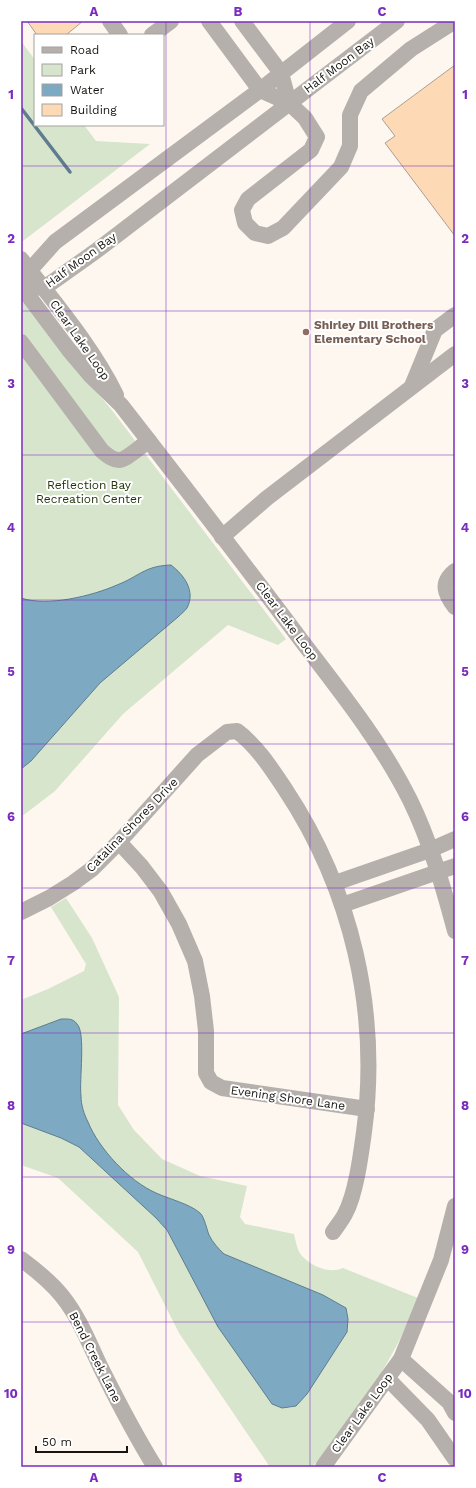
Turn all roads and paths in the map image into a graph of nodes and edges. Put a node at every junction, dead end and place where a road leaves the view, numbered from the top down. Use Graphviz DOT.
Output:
graph roads {
  1 [pos="110,21"];
  2 [pos="171,21"];
  3 [pos="209,21"];
  4 [pos="242,21"];
  5 [pos="348,21"];
  6 [pos="397,21"];
  7 [pos="455,21"];
  8 [pos="438,32"];
  9 [pos="119,34"];
  10 [pos="153,34"];
  11 [pos="455,37"];
  12 [pos="281,73"];
  13 [pos="260,90"];
  14 [pos="289,103"];
  15 [pos="25,265"];
  16 [pos="21,286"];
  17 [pos="44,288"];
  18 [pos="455,315"];
  19 [pos="21,342"];
  20 [pos="455,354"];
  21 [pos="411,388"];
  22 [pos="121,405"];
  23 [pos="149,441"];
  24 [pos="222,537"];
  25 [pos="455,572"];
  26 [pos="455,607"];
  27 [pos="455,839"];
  28 [pos="119,842"];
  29 [pos="430,850"];
  30 [pos="455,866"];
  31 [pos="439,873"];
  32 [pos="335,884"];
  33 [pos="342,904"];
  34 [pos="21,912"];
  35 [pos="455,931"];
  36 [pos="367,1109"];
  37 [pos="455,1206"];
  38 [pos="334,1232"];
  39 [pos="21,1259"];
  40 [pos="401,1359"];
  41 [pos="387,1378"];
  42 [pos="455,1413"];
  43 [pos="455,1459"];
  44 [pos="155,1467"];
  45 [pos="323,1467"];
  1 -- 9 [label="street"];
  2 -- 10 [label="street"];
  3 -- 13 [label="street"];
  4 -- 12 [label="street"];
  5 -- 12 [label="street, Half Moon Bay"];
  6 -- 14 [label="street, Half Moon Bay"];
  7 -- 8 [label="street"];
  8 -- 11 [label="street"];
  8 -- 14 [label="street"];
  12 -- 13 [label="street, Half Moon Bay"];
  12 -- 14 [label="street"];
  13 -- 14 [label="street"];
  13 -- 15 [label="street, Half Moon Bay"];
  14 -- 17 [label="street, Half Moon Bay"];
  15 -- 16 [label="street, Half Moon Bay"];
  15 -- 17 [label="street, Clear Lake Loop"];
  16 -- 17 [label="street, Half Moon Bay"];
  16 -- 22 [label="street, Clear Lake Loop"];
  17 -- 22 [label="street, Clear Lake Loop"];
  18 -- 21 [label="street"];
  19 -- 23 [label="street"];
  20 -- 21 [label="street"];
  21 -- 24 [label="street"];
  22 -- 23 [label="street, Clear Lake Loop"];
  23 -- 24 [label="street, Clear Lake Loop"];
  24 -- 29 [label="street, Clear Lake Loop"];
  25 -- 26 [label="street"];
  27 -- 29 [label="street"];
  28 -- 32 [label="street, Catalina Shores Drive"];
  28 -- 34 [label="street, Catalina Shores Drive"];
  28 -- 36 [label="street, Evening Shore Lane"];
  29 -- 31 [label="street, Clear Lake Loop"];
  29 -- 32 [label="street"];
  30 -- 31 [label="street"];
  31 -- 33 [label="street"];
  31 -- 35 [label="street, Clear Lake Loop"];
  32 -- 33 [label="street"];
  33 -- 36 [label="street"];
  36 -- 38 [label="street"];
  37 -- 40 [label="street, Clear Lake Loop"];
  39 -- 44 [label="street, Bend Creek Lane"];
  40 -- 41 [label="street, Clear Lake Loop"];
  40 -- 42 [label="street"];
  41 -- 43 [label="street"];
  41 -- 45 [label="street, Clear Lake Loop"];
}
